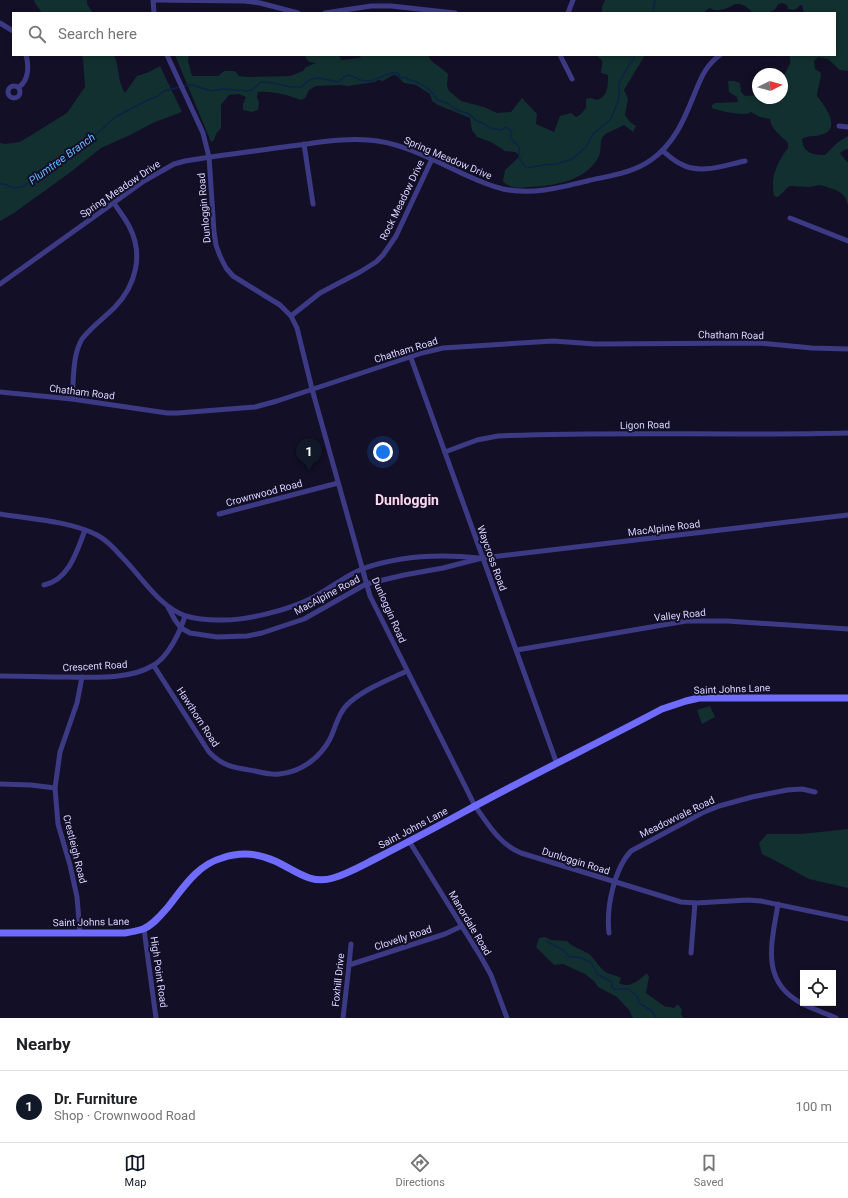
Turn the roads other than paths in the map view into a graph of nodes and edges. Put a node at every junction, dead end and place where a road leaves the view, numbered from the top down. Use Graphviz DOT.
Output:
graph roads {
  1 [pos="153,0"];
  2 [pos="573,0"];
  3 [pos="260,2"];
  4 [pos="154,12"];
  5 [pos="295,12"];
  6 [pos="332,12"];
  7 [pos="448,12"];
  8 [pos="568,12"];
  9 [pos="0,23"];
  10 [pos="12,30"];
  11 [pos="26,56"];
  12 [pos="167,56"];
  13 [pos="560,56"];
  14 [pos="719,56"];
  15 [pos="572,79"];
  16 [pos="19,88"];
  17 [pos="839,126"];
  18 [pos="848,127"];
  19 [pos="304,144"];
  20 [pos="663,151"];
  21 [pos="209,157"];
  22 [pos="432,160"];
  23 [pos="745,161"];
  24 [pos="114,203"];
  25 [pos="313,204"];
  26 [pos="790,218"];
  27 [pos="848,241"];
  28 [pos="0,284"];
  29 [pos="291,316"];
  30 [pos="848,349"];
  31 [pos="411,358"];
  32 [pos="312,389"];
  33 [pos="0,392"];
  34 [pos="72,399"];
  35 [pos="848,433"];
  36 [pos="445,452"];
  37 [pos="338,483"];
  38 [pos="0,514"];
  39 [pos="219,514"];
  40 [pos="848,515"];
  41 [pos="85,530"];
  42 [pos="482,558"];
  43 [pos="362,570"];
  44 [pos="366,584"];
  45 [pos="44,585"];
  46 [pos="168,606"];
  47 [pos="185,616"];
  48 [pos="181,628"];
  49 [pos="848,629"];
  50 [pos="517,650"];
  51 [pos="154,666"];
  52 [pos="407,671"];
  53 [pos="0,676"];
  54 [pos="82,677"];
  55 [pos="848,698"];
  56 [pos="557,764"];
  57 [pos="0,784"];
  58 [pos="55,788"];
  59 [pos="815,792"];
  60 [pos="474,806"];
  61 [pos="409,841"];
  62 [pos="615,883"];
  63 [pos="695,903"];
  64 [pos="778,904"];
  65 [pos="848,919"];
  66 [pos="462,926"];
  67 [pos="144,929"];
  68 [pos="0,933"];
  69 [pos="80,933"];
  70 [pos="609,933"];
  71 [pos="350,944"];
  72 [pos="691,953"];
  73 [pos="350,965"];
  74 [pos="156,1018"];
  75 [pos="343,1018"];
  76 [pos="506,1018"];
  77 [pos="836,1018"];
  1 -- 3 [label="street"];
  1 -- 4 [label="street"];
  2 -- 8 [label="street"];
  3 -- 5 [label="street"];
  6 -- 7 [label="street"];
  9 -- 10 [label="street"];
  11 -- 16 [label="street"];
  12 -- 21 [label="street, Dunloggin Road"];
  13 -- 15 [label="street"];
  14 -- 20 [label="street, Spring Meadow Drive"];
  17 -- 18 [label="street"];
  19 -- 21 [label="street, Spring Meadow Drive"];
  19 -- 22 [label="street, Spring Meadow Drive"];
  19 -- 25 [label="street"];
  20 -- 22 [label="street, Spring Meadow Drive"];
  20 -- 23 [label="street"];
  21 -- 24 [label="street, Spring Meadow Drive"];
  21 -- 29 [label="street, Dunloggin Road"];
  22 -- 29 [label="street, Rock Meadow Drive"];
  24 -- 28 [label="street, Spring Meadow Drive"];
  24 -- 34 [label="street"];
  26 -- 27 [label="street"];
  29 -- 32 [label="street, Dunloggin Road"];
  30 -- 31 [label="street, Chatham Road"];
  31 -- 32 [label="street, Chatham Road"];
  31 -- 36 [label="street, Waycross Road"];
  32 -- 34 [label="street, Chatham Road"];
  32 -- 37 [label="street, Dunloggin Road"];
  33 -- 34 [label="street, Chatham Road"];
  35 -- 36 [label="street, Ligon Road"];
  36 -- 42 [label="street, Waycross Road"];
  37 -- 39 [label="street, Crownwood Road"];
  37 -- 43 [label="street, Dunloggin Road"];
  38 -- 41 [label="street, MacAlpine Road"];
  40 -- 42 [label="street, MacAlpine Road"];
  41 -- 45 [label="street"];
  41 -- 46 [label="street, MacAlpine Road"];
  42 -- 43 [label="street, MacAlpine Road"];
  42 -- 44 [label="street, MacAlpine Road"];
  42 -- 50 [label="street, Waycross Road"];
  43 -- 44 [label="street, Dunloggin Road"];
  43 -- 47 [label="street, MacAlpine Road"];
  44 -- 48 [label="street, MacAlpine Road"];
  44 -- 52 [label="street, Dunloggin Road"];
  46 -- 47 [label="street, MacAlpine Road"];
  46 -- 48 [label="street, MacAlpine Road"];
  47 -- 48 [label="street, Crescent Road"];
  48 -- 51 [label="street, Crescent Road"];
  49 -- 50 [label="street, Valley Road"];
  50 -- 56 [label="street, Waycross Road"];
  51 -- 52 [label="street, Hawthorn Road"];
  51 -- 54 [label="street, Crescent Road"];
  52 -- 60 [label="street, Dunloggin Road"];
  53 -- 54 [label="street, Crescent Road"];
  54 -- 58 [label="street, Crestleigh Road"];
  55 -- 56 [label="street, Saint Johns Lane"];
  56 -- 60 [label="street, Saint Johns Lane"];
  57 -- 58 [label="street"];
  58 -- 69 [label="street, Crestleigh Road"];
  59 -- 62 [label="street, Meadowvale Road"];
  60 -- 61 [label="street, Saint Johns Lane"];
  60 -- 62 [label="street, Dunloggin Road"];
  61 -- 66 [label="street, Manordale Road"];
  61 -- 67 [label="street, Saint Johns Lane"];
  62 -- 63 [label="street, Dunloggin Road"];
  62 -- 70 [label="street, Meadowvale Road"];
  63 -- 64 [label="street, Dunloggin Road"];
  63 -- 72 [label="street"];
  64 -- 65 [label="street, Dunloggin Road"];
  64 -- 77 [label="street"];
  66 -- 73 [label="street, Clovelly Road"];
  66 -- 76 [label="street, Manordale Road"];
  67 -- 69 [label="street, Saint Johns Lane"];
  67 -- 74 [label="street, High Point Road"];
  68 -- 69 [label="street, Saint Johns Lane"];
  71 -- 73 [label="street, Foxhill Drive"];
  73 -- 75 [label="street, Foxhill Drive"];
}
